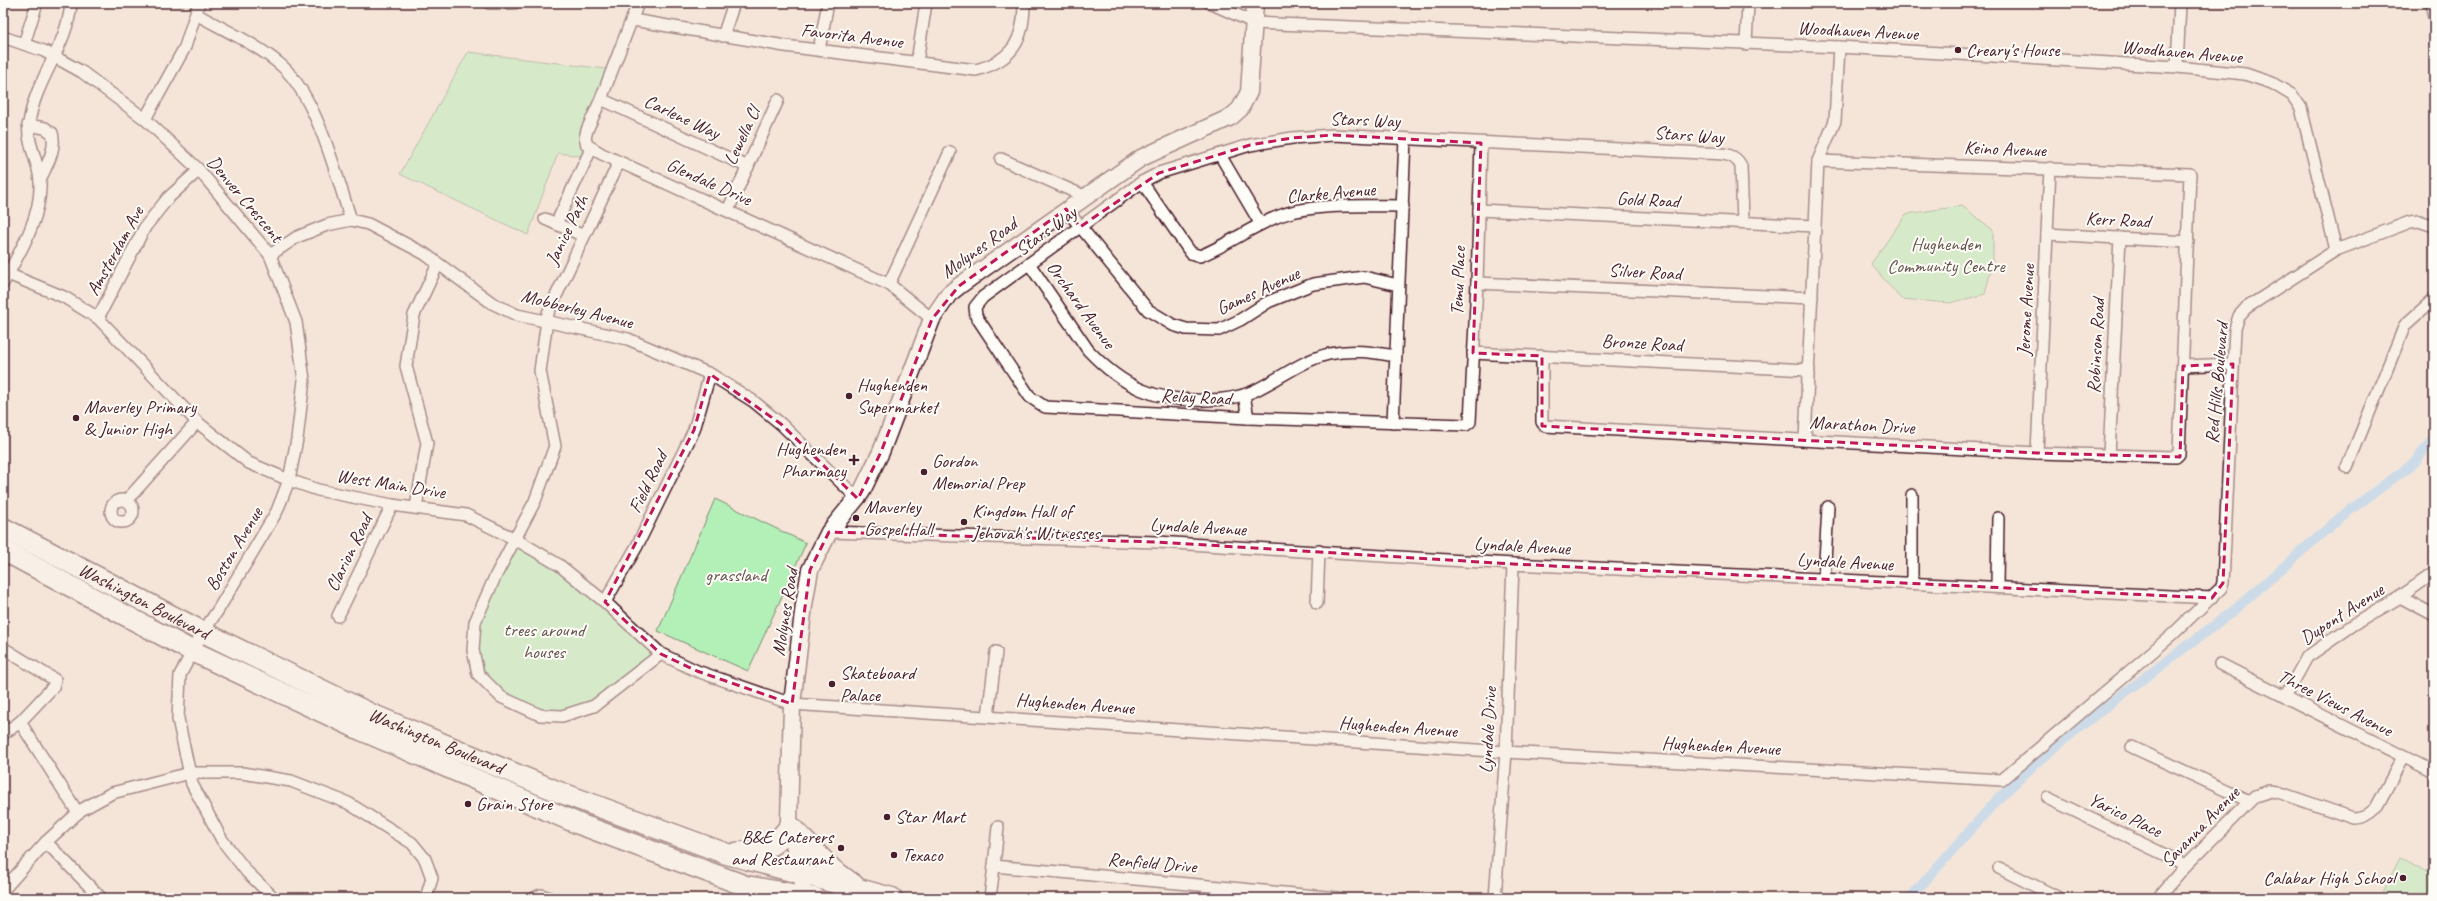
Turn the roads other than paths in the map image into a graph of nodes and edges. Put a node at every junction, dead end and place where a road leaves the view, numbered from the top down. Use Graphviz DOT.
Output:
graph roads {
  1 [pos="37,3"];
  2 [pos="71,3"];
  3 [pos="198,3"];
  4 [pos="489,3"];
  5 [pos="514,3"];
  6 [pos="638,3"];
  7 [pos="734,3"];
  8 [pos="828,3"];
  9 [pos="926,3"];
  10 [pos="1024,3"];
  11 [pos="1210,3"];
  12 [pos="1255,3"];
  13 [pos="1748,3"];
  14 [pos="2180,3"];
  15 [pos="2430,3"];
  16 [pos="196,14"];
  17 [pos="2434,17"];
  18 [pos="633,20"];
  19 [pos="1255,23"];
  20 [pos="723,36"];
  21 [pos="3,37"];
  22 [pos="24,44"];
  23 [pos="1746,44"];
  24 [pos="1839,47"];
  25 [pos="819,50"];
  26 [pos="54,56"];
  27 [pos="917,62"];
  28 [pos="2177,67"];
  29 [pos="601,99"];
  30 [pos="778,100"];
  31 [pos="145,120"];
  32 [pos="28,125"];
  33 [pos="1405,139"];
  34 [pos="1481,142"];
  35 [pos="591,149"];
  36 [pos="950,152"];
  37 [pos="1220,155"];
  38 [pos="1001,159"];
  39 [pos="1818,161"];
  40 [pos="619,162"];
  41 [pos="748,167"];
  42 [pos="2050,168"];
  43 [pos="199,170"];
  44 [pos="40,181"];
  45 [pos="1142,182"];
  46 [pos="1084,196"];
  47 [pos="1403,206"];
  48 [pos="1066,209"];
  49 [pos="728,210"];
  50 [pos="1479,210"];
  51 [pos="545,218"];
  52 [pos="351,220"];
  53 [pos="1743,222"];
  54 [pos="1260,223"];
  55 [pos="556,224"];
  56 [pos="1815,226"];
  57 [pos="2434,226"];
  58 [pos="1080,227"];
  59 [pos="2047,234"];
  60 [pos="584,236"];
  61 [pos="2120,238"];
  62 [pos="2188,242"];
  63 [pos="2336,250"];
  64 [pos="270,254"];
  65 [pos="438,264"];
  66 [pos="1030,265"];
  67 [pos="5,276"];
  68 [pos="1477,283"];
  69 [pos="888,284"];
  70 [pos="1398,284"];
  71 [pos="1812,298"];
  72 [pos="2434,299"];
  73 [pos="975,307"];
  74 [pos="548,317"];
  75 [pos="98,318"];
  76 [pos="932,319"];
  77 [pos="1473,353"];
  78 [pos="1395,356"];
  79 [pos="1542,356"];
  80 [pos="2234,364"];
  81 [pos="2183,366"];
  82 [pos="1808,370"];
  83 [pos="710,374"];
  84 [pos="1146,393"];
  85 [pos="1244,395"];
  86 [pos="1148,413"];
  87 [pos="1248,418"];
  88 [pos="197,422"];
  89 [pos="1470,422"];
  90 [pos="1393,423"];
  91 [pos="1805,440"];
  92 [pos="2037,453"];
  93 [pos="2179,454"];
  94 [pos="2109,455"];
  95 [pos="2347,467"];
  96 [pos="289,480"];
  97 [pos="1912,495"];
  98 [pos="857,498"];
  99 [pos="127,500"];
  100 [pos="392,505"];
  101 [pos="416,507"];
  102 [pos="1828,507"];
  103 [pos="1998,518"];
  104 [pos="3,528"];
  105 [pos="829,532"];
  106 [pos="515,539"];
  107 [pos="3,550"];
  108 [pos="1319,552"];
  109 [pos="1513,564"];
  110 [pos="2434,573"];
  111 [pos="1824,578"];
  112 [pos="1912,583"];
  113 [pos="1997,587"];
  114 [pos="2212,598"];
  115 [pos="2400,598"];
  116 [pos="605,602"];
  117 [pos="1317,604"];
  118 [pos="2434,615"];
  119 [pos="338,616"];
  120 [pos="203,632"];
  121 [pos="3,648"];
  122 [pos="192,651"];
  123 [pos="996,652"];
  124 [pos="661,654"];
  125 [pos="2220,664"];
  126 [pos="2285,698"];
  127 [pos="792,704"];
  128 [pos="988,716"];
  129 [pos="20,722"];
  130 [pos="3,734"];
  131 [pos="2132,747"];
  132 [pos="1506,752"];
  133 [pos="2403,757"];
  134 [pos="2434,772"];
  135 [pos="190,773"];
  136 [pos="2002,780"];
  137 [pos="2048,798"];
  138 [pos="2249,801"];
  139 [pos="78,813"];
  140 [pos="790,826"];
  141 [pos="998,827"];
  142 [pos="46,842"];
  143 [pos="727,854"];
  144 [pos="2186,864"];
  145 [pos="994,866"];
  146 [pos="1999,868"];
  147 [pos="801,875"];
  148 [pos="746,886"];
  149 [pos="3,890"];
  150 [pos="864,892"];
  151 [pos="101,898"];
  152 [pos="274,898"];
  153 [pos="426,898"];
  154 [pos="534,898"];
  155 [pos="550,898"];
  156 [pos="763,898"];
  157 [pos="808,898"];
  158 [pos="892,898"];
  159 [pos="990,898"];
  160 [pos="1338,898"];
  161 [pos="1495,898"];
  162 [pos="2059,898"];
  163 [pos="2158,898"];
  1 -- 22 [label="street"];
  2 -- 26 [label="street"];
  3 -- 16 [label="street"];
  4 -- 5 [label="street"];
  6 -- 18 [label="street"];
  7 -- 20 [label="street"];
  8 -- 25 [label="street"];
  9 -- 27 [label="street"];
  10 -- 27 [label="street, Favorita Avenue"];
  11 -- 19 [label="street"];
  12 -- 19 [label="main road, Molynes Road"];
  13 -- 23 [label="street"];
  14 -- 28 [label="street"];
  15 -- 17 [label="street"];
  16 -- 31 [label="street"];
  16 -- 52 [label="street"];
  18 -- 20 [label="street, Favorita Avenue"];
  18 -- 29 [label="street"];
  19 -- 23 [label="street, Woodhaven Avenue"];
  19 -- 46 [label="main road, Molynes Road"];
  20 -- 25 [label="street, Favorita Avenue"];
  21 -- 22 [label="street, Denver Crescent"];
  22 -- 26 [label="street, Denver Crescent"];
  23 -- 24 [label="street, Woodhaven Avenue"];
  24 -- 28 [label="street, Woodhaven Avenue"];
  24 -- 39 [label="street"];
  25 -- 27 [label="street, Favorita Avenue"];
  26 -- 31 [label="street, Denver Crescent"];
  26 -- 32 [label="street"];
  28 -- 63 [label="street, Woodhaven Avenue"];
  29 -- 35 [label="street"];
  29 -- 41 [label="street, Carlene Way"];
  30 -- 41 [label="street, Lewella Cl"];
  31 -- 43 [label="street, Denver Crescent"];
  32 -- 44 [label="street"];
  32 -- 44 [label="street"];
  33 -- 34 [label="street, Stars Way"];
  33 -- 37 [label="street, Stars Way"];
  33 -- 47 [label="street"];
  34 -- 50 [label="street, Temu Place"];
  34 -- 53 [label="street, Stars Way"];
  35 -- 40 [label="street, Glendale Drive"];
  35 -- 55 [label="street, Janice Path"];
  36 -- 69 [label="street"];
  37 -- 45 [label="street, Stars Way"];
  37 -- 54 [label="street"];
  38 -- 46 [label="street"];
  39 -- 42 [label="street, Keino Avenue"];
  39 -- 56 [label="street"];
  40 -- 49 [label="street, Glendale Drive"];
  40 -- 60 [label="street, Janice Path"];
  41 -- 49 [label="street, Lewella Cl"];
  42 -- 59 [label="street, Jerome Avenue"];
  42 -- 62 [label="street, Keino Avenue"];
  43 -- 64 [label="street, Denver Crescent"];
  43 -- 75 [label="street, Amsterdam Ave"];
  44 -- 67 [label="street"];
  45 -- 54 [label="street, Clarke Avenue"];
  45 -- 58 [label="street, Stars Way"];
  46 -- 48 [label="main road, Molynes Road"];
  47 -- 54 [label="street, Clarke Avenue"];
  47 -- 70 [label="street"];
  48 -- 58 [label="street, Games Avenue"];
  48 -- 76 [label="main road, Molynes Road"];
  49 -- 69 [label="street, Glendale Drive"];
  50 -- 53 [label="street, Gold Road"];
  50 -- 68 [label="street, Temu Place"];
  51 -- 55 [label="street"];
  52 -- 64 [label="street, Mobberley Avenue"];
  52 -- 65 [label="street, Mobberley Avenue"];
  53 -- 56 [label="street, Gold Road"];
  55 -- 60 [label="street"];
  56 -- 71 [label="street"];
  57 -- 63 [label="street, Red Hills Boulevard"];
  58 -- 66 [label="street, Stars Way"];
  58 -- 70 [label="street, Games Avenue"];
  59 -- 61 [label="street, Kerr Road"];
  59 -- 92 [label="street, Jerome Avenue"];
  60 -- 74 [label="street, Janice Path"];
  61 -- 62 [label="street, Kerr Road"];
  61 -- 94 [label="street, Robinson Road"];
  62 -- 81 [label="street, Keino Avenue"];
  63 -- 80 [label="street, Red Hills Boulevard"];
  64 -- 96 [label="street, Denver Crescent"];
  65 -- 74 [label="street, Mobberley Avenue"];
  65 -- 101 [label="street"];
  66 -- 73 [label="street, Stars Way"];
  66 -- 84 [label="street, Orchard Avenue"];
  67 -- 75 [label="street, West Main Drive"];
  68 -- 71 [label="street, Silver Road"];
  68 -- 77 [label="street, Temu Place"];
  69 -- 76 [label="street, Glendale Drive"];
  70 -- 78 [label="street"];
  71 -- 82 [label="street"];
  72 -- 95 [label="street"];
  73 -- 86 [label="street, Relay Road"];
  74 -- 83 [label="street, Mobberley Avenue"];
  74 -- 106 [label="street, Janice Path"];
  75 -- 88 [label="street, West Main Drive"];
  76 -- 98 [label="main road, Molynes Road"];
  77 -- 79 [label="street, Bronze Road"];
  77 -- 89 [label="street, Temu Place"];
  78 -- 85 [label="street, Orchard Avenue"];
  78 -- 90 [label="street"];
  79 -- 82 [label="street, Bronze Road"];
  79 -- 91 [label="street, Marathon Drive"];
  80 -- 81 [label="street"];
  80 -- 114 [label="street, Red Hills Boulevard"];
  81 -- 93 [label="street, Keino Avenue"];
  82 -- 91 [label="street"];
  83 -- 98 [label="street, Mobberley Avenue"];
  83 -- 116 [label="street, Field Road"];
  84 -- 85 [label="street, Orchard Avenue"];
  84 -- 86 [label="street"];
  85 -- 87 [label="street"];
  86 -- 87 [label="street, Relay Road"];
  87 -- 90 [label="street, Relay Road"];
  88 -- 96 [label="street, West Main Drive"];
  88 -- 99 [label="street"];
  89 -- 90 [label="street, Relay Road"];
  91 -- 92 [label="street, Marathon Drive"];
  92 -- 94 [label="street, Marathon Drive"];
  93 -- 94 [label="street, Marathon Drive"];
  96 -- 100 [label="street, West Main Drive"];
  96 -- 120 [label="street, Boston Avenue"];
  97 -- 112 [label="street"];
  98 -- 105 [label="main road, Molynes Road"];
  100 -- 101 [label="street, West Main Drive"];
  100 -- 119 [label="street, Clarion Road"];
  101 -- 106 [label="street, West Main Drive"];
  102 -- 111 [label="street"];
  103 -- 113 [label="street"];
  104 -- 120 [label="highway, Washington Boulevard"];
  105 -- 108 [label="street, Lyndale Avenue"];
  105 -- 127 [label="main road, Molynes Road"];
  106 -- 116 [label="street, West Main Drive"];
  106 -- 124 [label="street, Janice Path"];
  107 -- 122 [label="highway, Washington Boulevard"];
  108 -- 109 [label="street, Lyndale Avenue"];
  108 -- 117 [label="street"];
  109 -- 111 [label="street, Lyndale Avenue"];
  109 -- 132 [label="street, Lyndale Drive"];
  110 -- 115 [label="street, Dupont Avenue"];
  111 -- 112 [label="street, Lyndale Avenue"];
  112 -- 113 [label="street, Lyndale Avenue"];
  113 -- 114 [label="street, Lyndale Avenue"];
  114 -- 136 [label="street, Red Hills Boulevard"];
  115 -- 118 [label="street"];
  115 -- 126 [label="street, Dupont Avenue"];
  116 -- 124 [label="street, West Main Drive"];
  120 -- 122 [label="street, Boston Avenue"];
  120 -- 143 [label="highway, Washington Boulevard"];
  121 -- 129 [label="street"];
  122 -- 135 [label="street, Boston Avenue"];
  122 -- 148 [label="highway, Washington Boulevard"];
  123 -- 128 [label="street"];
  124 -- 127 [label="street, West Main Drive"];
  125 -- 126 [label="street, Three Views Avenue"];
  126 -- 133 [label="street, Three Views Avenue"];
  127 -- 128 [label="street, Hughenden Avenue"];
  127 -- 140 [label="main road, Molynes Road"];
  128 -- 132 [label="street, Hughenden Avenue"];
  129 -- 130 [label="street"];
  129 -- 139 [label="street"];
  131 -- 138 [label="street"];
  132 -- 136 [label="street, Hughenden Avenue"];
  132 -- 161 [label="street, Lyndale Drive"];
  133 -- 134 [label="street, Three Views Avenue"];
  133 -- 138 [label="street, Savanna Avenue"];
  135 -- 139 [label="street"];
  135 -- 152 [label="street, Boston Avenue"];
  135 -- 153 [label="street"];
  137 -- 144 [label="street, Yarico Place"];
  138 -- 144 [label="street, Savanna Avenue"];
  139 -- 142 [label="street"];
  140 -- 143 [label="highway"];
  140 -- 147 [label="main road, Molynes Road"];
  140 -- 150 [label="highway"];
  141 -- 145 [label="street"];
  142 -- 149 [label="street"];
  142 -- 151 [label="street"];
  143 -- 147 [label="highway, Washington Boulevard"];
  144 -- 163 [label="street, Savanna Avenue"];
  145 -- 159 [label="street"];
  145 -- 160 [label="street, Renfield Drive"];
  146 -- 162 [label="street"];
  147 -- 150 [label="highway, Washington Boulevard"];
  147 -- 157 [label="main road, Molynes Road"];
  148 -- 156 [label="highway"];
  148 -- 157 [label="highway, Washington Boulevard"];
  150 -- 158 [label="highway, Washington Boulevard"];
  154 -- 155 [label="street"];
}
